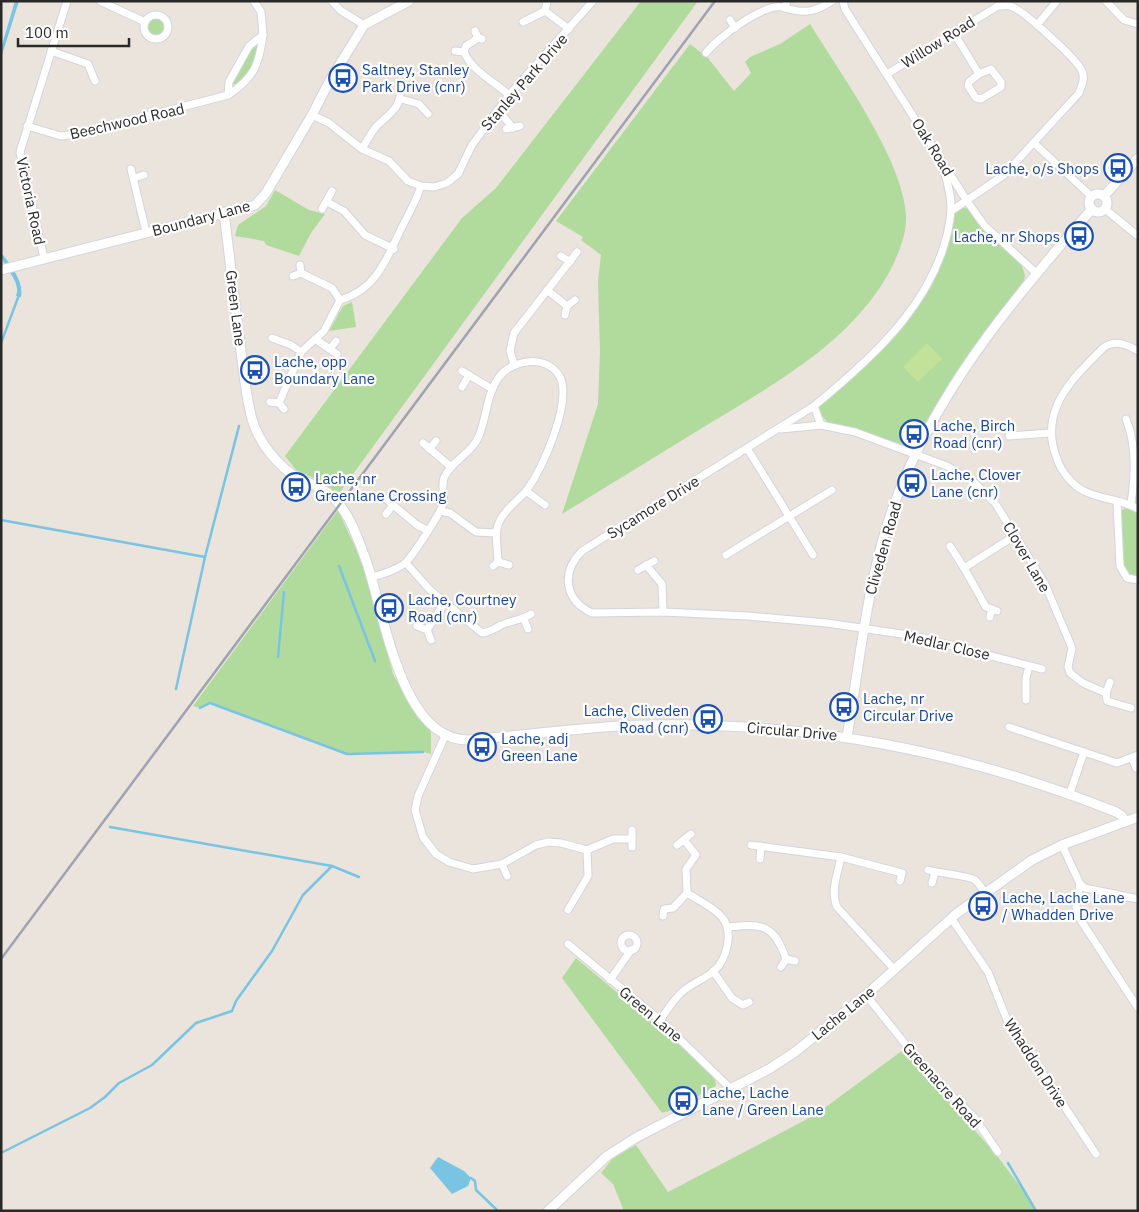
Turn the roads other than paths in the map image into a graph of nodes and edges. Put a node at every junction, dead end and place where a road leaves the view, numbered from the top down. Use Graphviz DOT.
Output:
graph roads {
  1 [pos="68,1"];
  2 [pos="100,1"];
  3 [pos="254,1"];
  4 [pos="332,1"];
  5 [pos="409,1"];
  6 [pos="593,1"];
  7 [pos="832,1"];
  8 [pos="1057,1"];
  9 [pos="1106,1"];
  10 [pos="548,2"];
  11 [pos="786,5"];
  12 [pos="844,5"];
  13 [pos="545,11"];
  14 [pos="730,20"];
  15 [pos="145,22"];
  16 [pos="523,22"];
  17 [pos="364,24"];
  18 [pos="1138,24"];
  19 [pos="1037,25"];
  20 [pos="735,28"];
  21 [pos="569,29"];
  22 [pos="954,33"];
  23 [pos="263,35"];
  24 [pos="478,36"];
  25 [pos="50,51"];
  26 [pos="455,51"];
  27 [pos="464,52"];
  28 [pos="706,53"];
  29 [pos="887,74"];
  30 [pos="979,74"];
  31 [pos="95,81"];
  32 [pos="400,89"];
  33 [pos="228,95"];
  34 [pos="509,95"];
  35 [pos="401,99"];
  36 [pos="498,110"];
  37 [pos="428,114"];
  38 [pos="312,115"];
  39 [pos="27,126"];
  40 [pos="513,128"];
  41 [pos="1034,143"];
  42 [pos="362,149"];
  43 [pos="1138,158"];
  44 [pos="942,163"];
  45 [pos="132,169"];
  46 [pos="144,175"];
  47 [pos="134,178"];
  48 [pos="421,186"];
  49 [pos="332,191"];
  50 [pos="1092,196"];
  51 [pos="1104,196"];
  52 [pos="967,201"];
  53 [pos="327,202"];
  54 [pos="322,209"];
  55 [pos="1092,209"];
  56 [pos="1105,209"];
  57 [pos="951,211"];
  58 [pos="224,212"];
  59 [pos="146,232"];
  60 [pos="1138,236"];
  61 [pos="394,248"];
  62 [pos="577,252"];
  63 [pos="561,256"];
  64 [pos="44,258"];
  65 [pos="570,262"];
  66 [pos="300,265"];
  67 [pos="1,270"];
  68 [pos="1035,272"];
  69 [pos="301,273"];
  70 [pos="293,276"];
  71 [pos="547,290"];
  72 [pos="340,300"];
  73 [pos="575,300"];
  74 [pos="567,306"];
  75 [pos="565,314"];
  76 [pos="272,338"];
  77 [pos="315,339"];
  78 [pos="336,341"];
  79 [pos="330,349"];
  80 [pos="1138,351"];
  81 [pos="301,352"];
  82 [pos="337,354"];
  83 [pos="514,364"];
  84 [pos="462,387"];
  85 [pos="492,389"];
  86 [pos="270,402"];
  87 [pos="279,402"];
  88 [pos="814,406"];
  89 [pos="284,409"];
  90 [pos="1126,419"];
  91 [pos="821,425"];
  92 [pos="777,429"];
  93 [pos="1050,433"];
  94 [pos="1009,436"];
  95 [pos="436,441"];
  96 [pos="423,443"];
  97 [pos="747,448"];
  98 [pos="429,449"];
  99 [pos="916,453"];
  100 [pos="450,467"];
  101 [pos="832,490"];
  102 [pos="526,491"];
  103 [pos="386,499"];
  104 [pos="1117,502"];
  105 [pos="1131,504"];
  106 [pos="393,505"];
  107 [pos="545,505"];
  108 [pos="1138,509"];
  109 [pos="440,511"];
  110 [pos="386,514"];
  111 [pos="788,516"];
  112 [pos="427,530"];
  113 [pos="496,533"];
  114 [pos="1016,535"];
  115 [pos="950,546"];
  116 [pos="726,555"];
  117 [pos="813,555"];
  118 [pos="654,561"];
  119 [pos="406,563"];
  120 [pos="509,564"];
  121 [pos="646,566"];
  122 [pos="964,568"];
  123 [pos="638,570"];
  124 [pos="372,578"];
  125 [pos="1138,580"];
  126 [pos="445,602"];
  127 [pos="663,612"];
  128 [pos="531,614"];
  129 [pos="990,617"];
  130 [pos="524,619"];
  131 [pos="417,626"];
  132 [pos="528,629"];
  133 [pos="864,629"];
  134 [pos="426,630"];
  135 [pos="431,640"];
  136 [pos="1029,666"];
  137 [pos="1042,669"];
  138 [pos="1110,682"];
  139 [pos="1106,693"];
  140 [pos="1026,700"];
  141 [pos="1131,708"];
  142 [pos="1009,727"];
  143 [pos="445,736"];
  144 [pos="847,736"];
  145 [pos="1084,752"];
  146 [pos="1135,757"];
  147 [pos="1136,768"];
  148 [pos="1070,793"];
  149 [pos="1138,817"];
  150 [pos="1125,822"];
  151 [pos="632,830"];
  152 [pos="691,834"];
  153 [pos="684,840"];
  154 [pos="677,845"];
  155 [pos="751,845"];
  156 [pos="1062,845"];
  157 [pos="761,846"];
  158 [pos="587,850"];
  159 [pos="841,857"];
  160 [pos="760,859"];
  161 [pos="502,864"];
  162 [pos="507,876"];
  163 [pos="900,881"];
  164 [pos="932,883"];
  165 [pos="1080,884"];
  166 [pos="687,893"];
  167 [pos="985,893"];
  168 [pos="1138,899"];
  169 [pos="573,901"];
  170 [pos="661,902"];
  171 [pos="580,906"];
  172 [pos="568,910"];
  173 [pos="951,918"];
  174 [pos="727,927"];
  175 [pos="568,944"];
  176 [pos="631,950"];
  177 [pos="786,960"];
  178 [pos="795,961"];
  179 [pos="781,967"];
  180 [pos="894,969"];
  181 [pos="714,972"];
  182 [pos="610,980"];
  183 [pos="866,995"];
  184 [pos="745,1006"];
  185 [pos="1138,1008"];
  186 [pos="660,1020"];
  187 [pos="730,1088"];
  188 [pos="998,1152"];
  189 [pos="1096,1154"];
  190 [pos="548,1211"];
  1 -- 25 [label="street, Victoria Road"];
  2 -- 15 [label="street"];
  3 -- 23 [label="street, Beechwood Road"];
  4 -- 17 [label="street"];
  5 -- 17 [label="street"];
  6 -- 21 [label="street, Stanley Park Drive"];
  7 -- 11 [label="street"];
  8 -- 19 [label="street"];
  9 -- 18 [label="street"];
  10 -- 13 [label="street"];
  11 -- 20 [label="street"];
  12 -- 29 [label="street, Oak Road"];
  13 -- 16 [label="street"];
  13 -- 21 [label="street"];
  14 -- 20 [label="street"];
  17 -- 38 [label="street, Boundary Lane"];
  19 -- 22 [label="street, Willow Road"];
  19 -- 41 [label="street, Willow Road"];
  20 -- 28 [label="street"];
  21 -- 34 [label="street, Stanley Park Drive"];
  22 -- 29 [label="street, Willow Road"];
  22 -- 30 [label="street"];
  23 -- 33 [label="street"];
  23 -- 33 [label="street, Beechwood Road"];
  24 -- 27 [label="street"];
  25 -- 31 [label="street"];
  25 -- 39 [label="street, Victoria Road"];
  26 -- 27 [label="street"];
  27 -- 34 [label="street"];
  29 -- 44 [label="street, Oak Road"];
  30 -- 30 [label="street"];
  32 -- 35 [label="street"];
  33 -- 39 [label="street, Beechwood Road"];
  34 -- 36 [label="street, Stanley Park Drive"];
  35 -- 37 [label="street"];
  35 -- 42 [label="street"];
  36 -- 40 [label="street"];
  36 -- 48 [label="street, Stanley Park Drive"];
  38 -- 42 [label="street"];
  38 -- 58 [label="street, Boundary Lane"];
  39 -- 64 [label="street, Victoria Road"];
  41 -- 50 [label="street"];
  41 -- 52 [label="street, Willow Road"];
  42 -- 48 [label="street"];
  43 -- 51 [label="street"];
  44 -- 52 [label="street, Oak Road"];
  44 -- 57 [label="street, Sycamore Drive"];
  45 -- 47 [label="street"];
  46 -- 47 [label="street"];
  47 -- 59 [label="street"];
  48 -- 61 [label="street"];
  49 -- 53 [label="street"];
  50 -- 51 [label="street"];
  50 -- 55 [label="street"];
  51 -- 56 [label="street"];
  52 -- 57 [label="street"];
  52 -- 68 [label="street, Oak Road"];
  53 -- 54 [label="street"];
  53 -- 61 [label="street"];
  55 -- 56 [label="street"];
  55 -- 68 [label="street, Cliveden Road"];
  56 -- 60 [label="street"];
  57 -- 88 [label="street, Sycamore Drive"];
  58 -- 59 [label="street, Boundary Lane"];
  58 -- 124 [label="street, Green Lane"];
  59 -- 64 [label="street, Boundary Lane"];
  61 -- 72 [label="street"];
  62 -- 65 [label="street"];
  63 -- 65 [label="street"];
  64 -- 67 [label="street, Boundary Lane"];
  65 -- 71 [label="street"];
  66 -- 69 [label="street"];
  68 -- 99 [label="street, Cliveden Road"];
  69 -- 70 [label="street"];
  69 -- 72 [label="street"];
  71 -- 74 [label="street"];
  71 -- 83 [label="street"];
  72 -- 77 [label="street"];
  73 -- 74 [label="street"];
  74 -- 75 [label="street"];
  76 -- 81 [label="street"];
  77 -- 79 [label="street"];
  77 -- 81 [label="street"];
  78 -- 79 [label="street"];
  79 -- 82 [label="street"];
  80 -- 93 [label="street"];
  81 -- 87 [label="street"];
  83 -- 85 [label="street"];
  83 -- 102 [label="street"];
  84 -- 85 [label="street"];
  85 -- 100 [label="street"];
  86 -- 87 [label="street"];
  87 -- 89 [label="street"];
  88 -- 91 [label="street"];
  88 -- 92 [label="street, Sycamore Drive"];
  90 -- 105 [label="street"];
  91 -- 92 [label="street, Clover Lane"];
  91 -- 99 [label="street, Clover Lane"];
  92 -- 97 [label="street, Sycamore Drive"];
  93 -- 94 [label="street"];
  93 -- 104 [label="street"];
  95 -- 98 [label="street"];
  96 -- 98 [label="street"];
  97 -- 111 [label="street"];
  97 -- 127 [label="street, Sycamore Drive"];
  98 -- 100 [label="street"];
  99 -- 114 [label="street, Clover Lane"];
  99 -- 133 [label="street, Cliveden Road"];
  100 -- 109 [label="street"];
  101 -- 111 [label="street"];
  102 -- 107 [label="street"];
  102 -- 113 [label="street"];
  103 -- 106 [label="street"];
  104 -- 105 [label="street"];
  104 -- 125 [label="street"];
  105 -- 108 [label="street"];
  106 -- 110 [label="street"];
  106 -- 112 [label="street"];
  109 -- 112 [label="street"];
  109 -- 113 [label="street"];
  111 -- 116 [label="street"];
  111 -- 117 [label="street"];
  112 -- 119 [label="street"];
  113 -- 120 [label="street"];
  114 -- 122 [label="street"];
  114 -- 139 [label="street, Clover Lane"];
  115 -- 122 [label="street"];
  118 -- 121 [label="street"];
  119 -- 124 [label="street"];
  119 -- 126 [label="street"];
  121 -- 123 [label="street"];
  121 -- 127 [label="street"];
  122 -- 129 [label="street"];
  124 -- 143 [label="street, Green Lane"];
  126 -- 130 [label="street"];
  126 -- 134 [label="street"];
  127 -- 133 [label="street, Sycamore Drive"];
  128 -- 130 [label="street"];
  130 -- 132 [label="street"];
  131 -- 134 [label="street"];
  133 -- 136 [label="street, Medlar Close"];
  133 -- 144 [label="street, Cliveden Road"];
  134 -- 135 [label="street"];
  136 -- 137 [label="street, Medlar Close"];
  136 -- 140 [label="street"];
  138 -- 139 [label="street"];
  139 -- 141 [label="street"];
  142 -- 145 [label="street"];
  143 -- 144 [label="street, Circular Drive"];
  143 -- 161 [label="street"];
  144 -- 148 [label="street, Circular Drive"];
  145 -- 146 [label="street"];
  145 -- 148 [label="street"];
  146 -- 147 [label="street"];
  148 -- 150 [label="street, Circular Drive"];
  149 -- 150 [label="street, Lache Lane"];
  150 -- 156 [label="street, Lache Lane"];
  151 -- 158 [label="street"];
  152 -- 153 [label="street"];
  153 -- 154 [label="street"];
  153 -- 166 [label="street"];
  155 -- 157 [label="street"];
  156 -- 165 [label="street"];
  156 -- 167 [label="street, Lache Lane"];
  157 -- 159 [label="street"];
  157 -- 160 [label="street"];
  158 -- 161 [label="street"];
  158 -- 169 [label="street"];
  159 -- 163 [label="street"];
  159 -- 180 [label="street"];
  161 -- 162 [label="street"];
  164 -- 167 [label="street"];
  165 -- 168 [label="street"];
  165 -- 185 [label="street"];
  166 -- 170 [label="street"];
  166 -- 174 [label="street"];
  167 -- 173 [label="street, Lache Lane"];
  169 -- 171 [label="street"];
  169 -- 172 [label="street"];
  173 -- 180 [label="street, Lache Lane"];
  173 -- 189 [label="street, Whaddon Drive"];
  174 -- 177 [label="street"];
  174 -- 181 [label="street"];
  175 -- 182 [label="street, Green Lane"];
  176 -- 182 [label="street"];
  177 -- 178 [label="street"];
  177 -- 179 [label="street"];
  180 -- 183 [label="street, Lache Lane"];
  181 -- 184 [label="street"];
  181 -- 186 [label="street"];
  182 -- 186 [label="street, Green Lane"];
  183 -- 187 [label="street, Lache Lane"];
  183 -- 188 [label="street, Greenacre Road"];
  186 -- 187 [label="street, Green Lane"];
  187 -- 190 [label="street, Lache Lane"];
}
